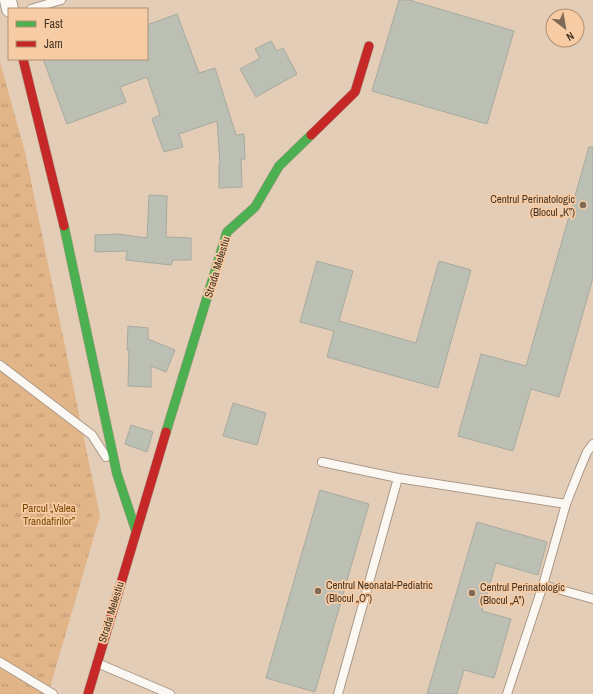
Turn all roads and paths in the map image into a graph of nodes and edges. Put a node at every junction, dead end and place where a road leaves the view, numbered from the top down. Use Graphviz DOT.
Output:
graph roads {
  1 [pos="61,0"];
  2 [pos="34,8"];
  3 [pos="369,46"];
  4 [pos="23,60"];
  5 [pos="0,365"];
  6 [pos="593,444"];
  7 [pos="322,462"];
  8 [pos="117,474"];
  9 [pos="398,478"];
  10 [pos="566,504"];
  11 [pos="136,531"];
  12 [pos="543,585"];
  13 [pos="593,599"];
  14 [pos="0,662"];
  15 [pos="96,663"];
  16 [pos="53,694"];
  17 [pos="88,694"];
  18 [pos="170,694"];
  19 [pos="338,694"];
  20 [pos="507,694"];
  1 -- 2 [label="lane"];
  3 -- 11 [label="street, Strada Melestiu"];
  4 -- 8 [label="street"];
  5 -- 8 [label="lane"];
  6 -- 10 [label="lane"];
  7 -- 9 [label="lane"];
  8 -- 11 [label="street"];
  9 -- 10 [label="lane"];
  9 -- 19 [label="lane"];
  10 -- 12 [label="lane"];
  11 -- 15 [label="street, Strada Melestiu"];
  12 -- 13 [label="lane"];
  12 -- 20 [label="lane"];
  14 -- 16 [label="lane"];
  15 -- 17 [label="street, Strada Melestiu"];
  15 -- 18 [label="lane"];
}
